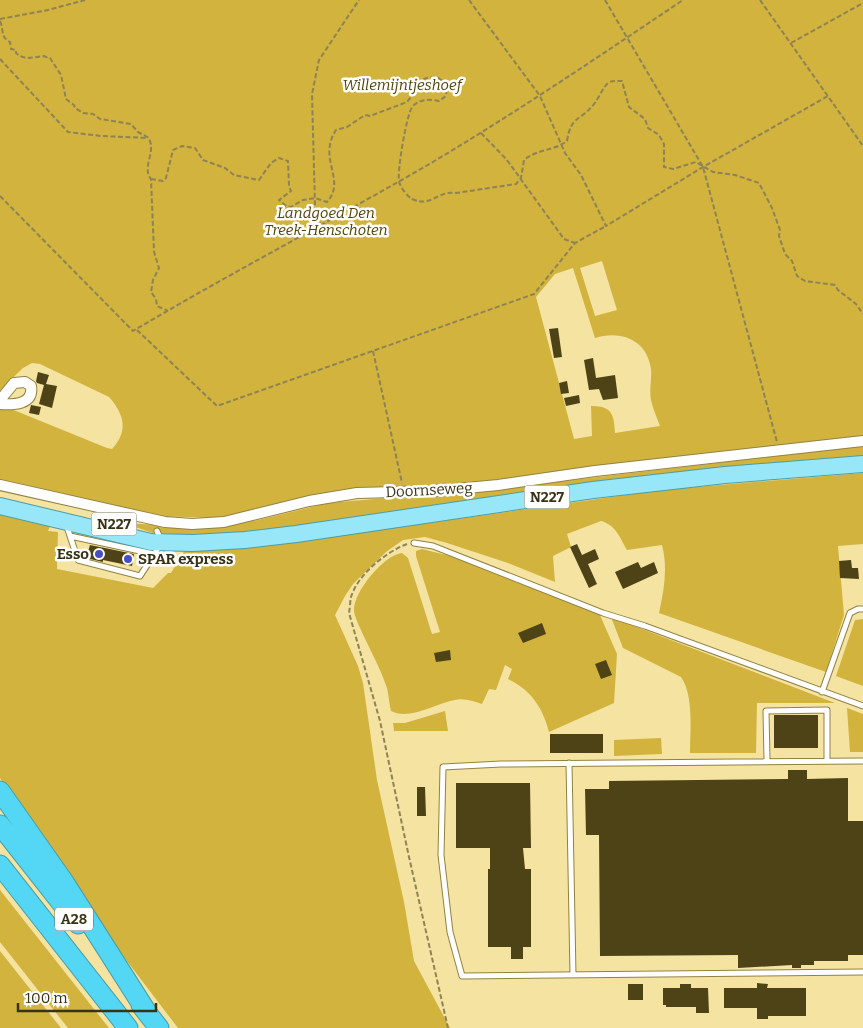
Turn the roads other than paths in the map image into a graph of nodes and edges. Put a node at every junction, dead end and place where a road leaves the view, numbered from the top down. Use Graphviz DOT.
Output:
graph roads {
  1 [pos="863,441"];
  2 [pos="863,464"];
  3 [pos="0,485"];
  4 [pos="0,499"];
  5 [pos="0,506"];
  6 [pos="69,524"];
  7 [pos="158,542"];
  8 [pos="414,543"];
  9 [pos="863,609"];
  10 [pos="822,692"];
  11 [pos="863,706"];
  12 [pos="766,761"];
  13 [pos="828,761"];
  14 [pos="863,761"];
  15 [pos="569,763"];
  16 [pos="0,791"];
  17 [pos="0,825"];
  18 [pos="0,865"];
  19 [pos="863,972"];
  20 [pos="573,975"];
  21 [pos="154,1021"];
  22 [pos="128,1028"];
  1 -- 3 [label="street, Doornseweg"];
  2 -- 7 [label="main road, Doornseweg / N227"];
  4 -- 6 [label="main road, Doornseweg / N227"];
  5 -- 6 [label="main road, Doornseweg / N227"];
  6 -- 7 [label="main road, Doornseweg / N227"];
  6 -- 7 [label="lane"];
  8 -- 10 [label="lane"];
  9 -- 10 [label="lane"];
  10 -- 11 [label="lane"];
  12 -- 13 [label="lane"];
  12 -- 13 [label="lane"];
  12 -- 15 [label="lane"];
  13 -- 14 [label="lane"];
  15 -- 20 [label="lane"];
  15 -- 20 [label="lane"];
  16 -- 21 [label="highway, A28"];
  17 -- 21 [label="highway, A28"];
  18 -- 22 [label="highway, A28"];
  19 -- 20 [label="lane"];
}
